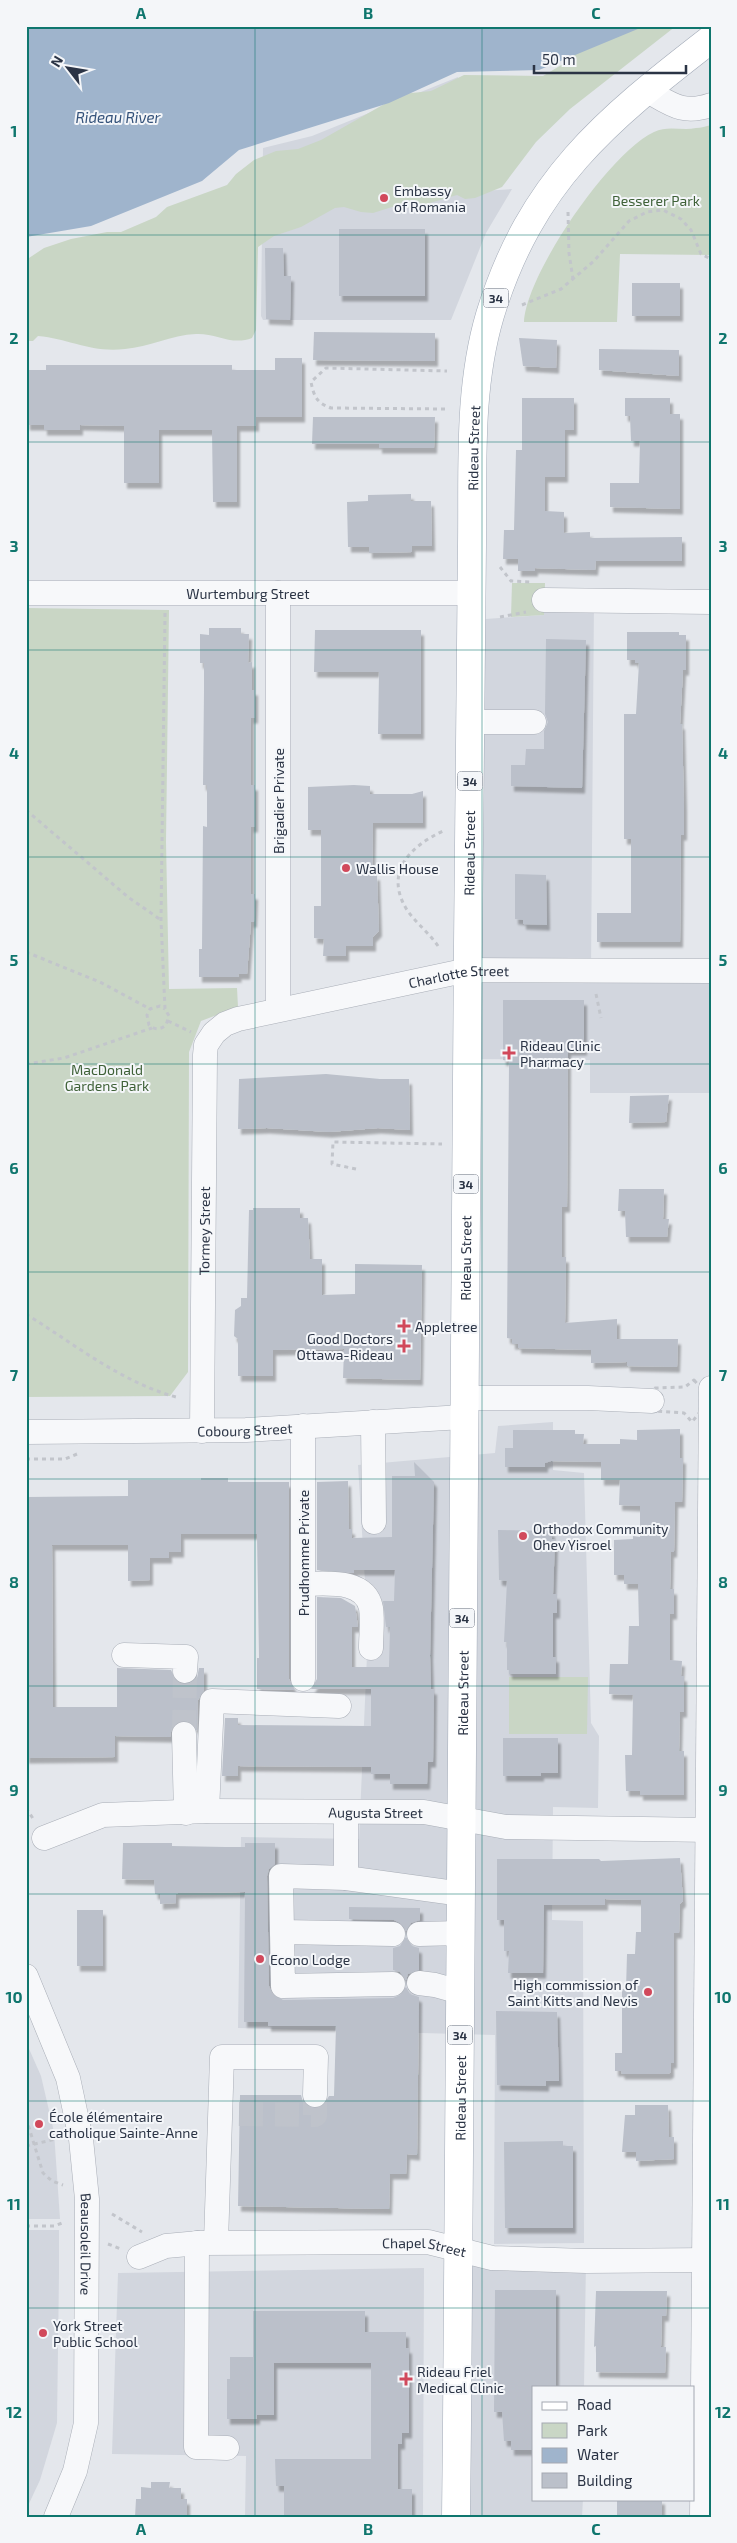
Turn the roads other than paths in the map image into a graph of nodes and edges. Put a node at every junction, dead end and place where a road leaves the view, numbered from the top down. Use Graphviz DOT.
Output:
graph roads {
  1 [pos="711,38"];
  2 [pos="646,90"];
  3 [pos="711,105"];
  4 [pos="26,593"];
  5 [pos="278,593"];
  6 [pos="471,593"];
  7 [pos="544,600"];
  8 [pos="711,602"];
  9 [pos="470,722"];
  10 [pos="534,722"];
  11 [pos="468,970"];
  12 [pos="711,971"];
  13 [pos="278,1009"];
  14 [pos="214,1033"];
  15 [pos="710,1395"];
  16 [pos="648,1400"];
  17 [pos="463,1408"];
  18 [pos="373,1422"];
  19 [pos="303,1426"];
  20 [pos="202,1431"];
  21 [pos="26,1432"];
  22 [pos="374,1522"];
  23 [pos="303,1584"];
  24 [pos="371,1648"];
  25 [pos="124,1655"];
  26 [pos="185,1671"];
  27 [pos="303,1679"];
  28 [pos="339,1706"];
  29 [pos="184,1734"];
  30 [pos="197,1812"];
  31 [pos="346,1813"];
  32 [pos="462,1819"];
  33 [pos="709,1830"];
  34 [pos="44,1838"];
  35 [pos="346,1878"];
  36 [pos="462,1894"];
  37 [pos="282,1932"];
  38 [pos="461,1933"];
  39 [pos="393,1934"];
  40 [pos="419,1934"];
  41 [pos="26,1976"];
  42 [pos="419,1983"];
  43 [pos="393,1984"];
  44 [pos="460,1992"];
  45 [pos="315,2096"];
  46 [pos="207,2243"];
  47 [pos="460,2251"];
  48 [pos="139,2258"];
  49 [pos="707,2260"];
  50 [pos="228,2448"];
  51 [pos="56,2517"];
  52 [pos="456,2517"];
  53 [pos="702,2517"];
  1 -- 2 [label="main road, Rideau Street / 34"];
  2 -- 3 [label="street"];
  2 -- 6 [label="main road, Rideau Street / 34"];
  4 -- 5 [label="street, Wurtemburg Street"];
  5 -- 6 [label="street, Wurtemburg Street"];
  5 -- 13 [label="street, Brigadier Private"];
  6 -- 9 [label="main road, Rideau Street / 34"];
  7 -- 8 [label="street"];
  9 -- 10 [label="street"];
  9 -- 11 [label="main road, Rideau Street / 34"];
  11 -- 12 [label="street, Charlotte Street"];
  11 -- 13 [label="street, Charlotte Street"];
  11 -- 17 [label="main road, Rideau Street / 34"];
  13 -- 14 [label="street, Charlotte Street"];
  14 -- 20 [label="street, Tormey Street"];
  15 -- 33 [label="street"];
  16 -- 17 [label="street, Cobourg Street"];
  17 -- 18 [label="street, Cobourg Street"];
  17 -- 32 [label="main road, Rideau Street / 34"];
  18 -- 19 [label="street, Cobourg Street"];
  18 -- 22 [label="street"];
  19 -- 20 [label="street, Cobourg Street"];
  19 -- 23 [label="street, Prudhomme Private"];
  20 -- 21 [label="street, Cobourg Street"];
  23 -- 24 [label="street"];
  23 -- 27 [label="street, Prudhomme Private"];
  25 -- 26 [label="street"];
  28 -- 30 [label="street"];
  29 -- 30 [label="street"];
  30 -- 31 [label="street, Augusta Street"];
  30 -- 34 [label="street, Augusta Street"];
  31 -- 32 [label="street, Augusta Street"];
  31 -- 35 [label="street"];
  32 -- 33 [label="street, Augusta Street"];
  32 -- 36 [label="main road, Rideau Street / 34"];
  33 -- 49 [label="street"];
  35 -- 36 [label="street"];
  35 -- 37 [label="street"];
  36 -- 38 [label="main road, Rideau Street / 34"];
  37 -- 39 [label="street"];
  37 -- 43 [label="street"];
  38 -- 40 [label="street"];
  38 -- 44 [label="main road, Rideau Street / 34"];
  41 -- 51 [label="street, Beausoleil Drive"];
  42 -- 44 [label="street"];
  44 -- 47 [label="main road, Rideau Street / 34"];
  45 -- 46 [label="street"];
  46 -- 47 [label="street, Chapel Street"];
  46 -- 48 [label="street, Chapel Street"];
  46 -- 50 [label="street"];
  47 -- 49 [label="street, Chapel Street"];
  47 -- 52 [label="main road, Rideau Street / 34"];
  49 -- 53 [label="street"];
}
